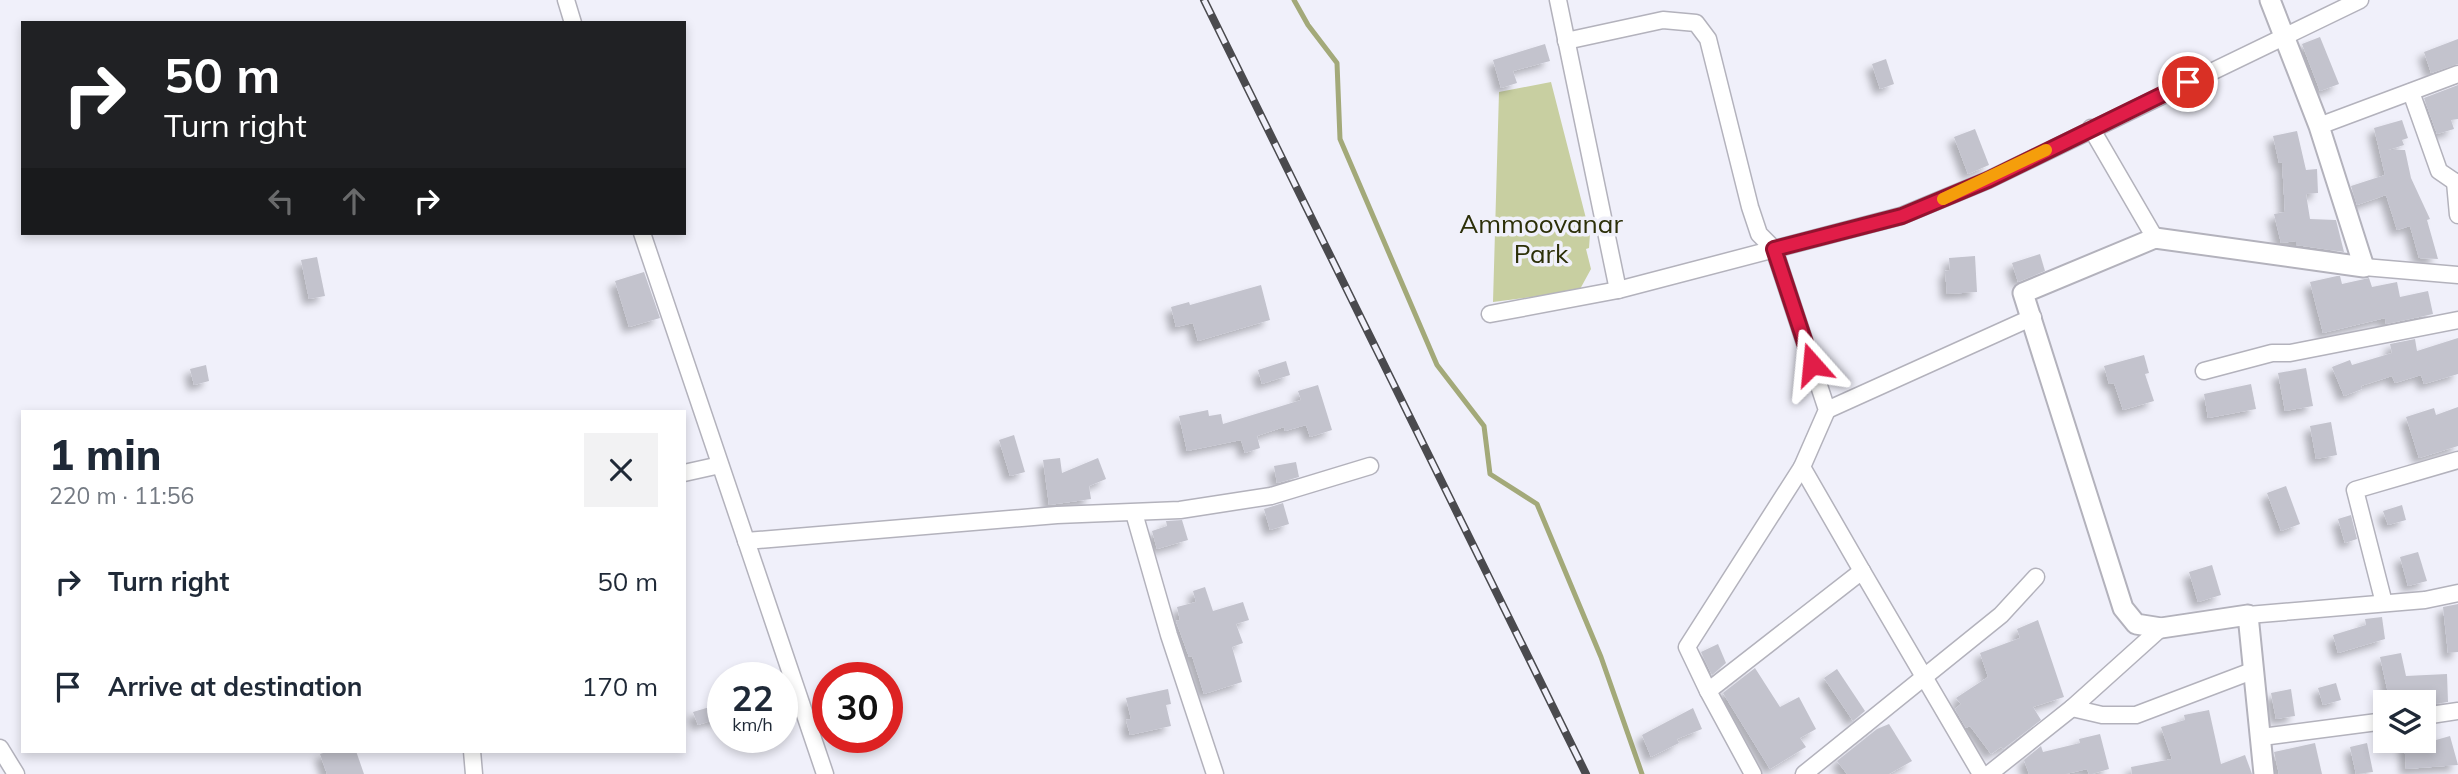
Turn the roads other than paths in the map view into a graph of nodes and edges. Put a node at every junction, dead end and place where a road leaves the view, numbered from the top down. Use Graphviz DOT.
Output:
graph roads {
  1 [pos="566,0"];
  2 [pos="1558,0"];
  3 [pos="2270,0"];
  4 [pos="2360,0"];
  5 [pos="572,21"];
  6 [pos="2285,37"];
  7 [pos="1566,41"];
  8 [pos="2458,74"];
  9 [pos="2411,92"];
  10 [pos="2319,126"];
  11 [pos="2091,128"];
  12 [pos="2456,182"];
  13 [pos="2458,215"];
  14 [pos="643,235"];
  15 [pos="2155,238"];
  16 [pos="1774,249"];
  17 [pos="2364,267"];
  18 [pos="2458,275"];
  19 [pos="1618,290"];
  20 [pos="1490,314"];
  21 [pos="2033,317"];
  22 [pos="2458,320"];
  23 [pos="2204,371"];
  24 [pos="1827,410"];
  25 [pos="2458,460"];
  26 [pos="720,465"];
  27 [pos="1370,466"];
  28 [pos="1802,467"];
  29 [pos="686,473"];
  30 [pos="1134,513"];
  31 [pos="746,541"];
  32 [pos="1861,571"];
  33 [pos="2036,577"];
  34 [pos="2458,593"];
  35 [pos="2384,603"];
  36 [pos="2248,615"];
  37 [pos="2161,628"];
  38 [pos="2252,671"];
  39 [pos="1926,679"];
  40 [pos="1708,691"];
  41 [pos="2072,708"];
  42 [pos="2458,711"];
  43 [pos="2436,714"];
  44 [pos="2373,723"];
  45 [pos="2262,737"];
  46 [pos="0,748"];
  47 [pos="472,753"];
  48 [pos="16,774"];
  49 [pos="474,774"];
  50 [pos="825,774"];
  51 [pos="1214,774"];
  52 [pos="1753,774"];
  53 [pos="1804,774"];
  54 [pos="1981,774"];
  55 [pos="1989,774"];
  56 [pos="2264,774"];
  1 -- 5 [label="street"];
  2 -- 7 [label="street"];
  3 -- 6 [label="street"];
  4 -- 6 [label="street"];
  6 -- 10 [label="street"];
  6 -- 11 [label="street"];
  7 -- 16 [label="street"];
  7 -- 19 [label="street"];
  8 -- 9 [label="street"];
  9 -- 10 [label="street"];
  9 -- 12 [label="street"];
  10 -- 17 [label="street"];
  11 -- 15 [label="street"];
  11 -- 16 [label="street"];
  12 -- 13 [label="street"];
  14 -- 26 [label="street"];
  15 -- 17 [label="street"];
  15 -- 21 [label="street"];
  16 -- 19 [label="street"];
  16 -- 24 [label="street"];
  17 -- 18 [label="street"];
  19 -- 20 [label="street"];
  21 -- 24 [label="street"];
  21 -- 37 [label="street"];
  22 -- 23 [label="street"];
  24 -- 28 [label="street"];
  25 -- 35 [label="street"];
  26 -- 29 [label="street"];
  26 -- 31 [label="street"];
  27 -- 30 [label="street"];
  28 -- 32 [label="street"];
  28 -- 40 [label="street"];
  30 -- 31 [label="street"];
  30 -- 51 [label="street"];
  31 -- 50 [label="street"];
  32 -- 39 [label="street"];
  32 -- 40 [label="street"];
  33 -- 39 [label="street"];
  34 -- 35 [label="street"];
  35 -- 36 [label="street"];
  36 -- 37 [label="street"];
  36 -- 38 [label="street"];
  37 -- 41 [label="street"];
  38 -- 41 [label="street"];
  38 -- 45 [label="street"];
  39 -- 53 [label="street"];
  39 -- 54 [label="street"];
  40 -- 52 [label="street"];
  41 -- 55 [label="street"];
  42 -- 43 [label="street"];
  44 -- 45 [label="street"];
  45 -- 56 [label="street"];
  46 -- 48 [label="street"];
  47 -- 49 [label="street"];
}
